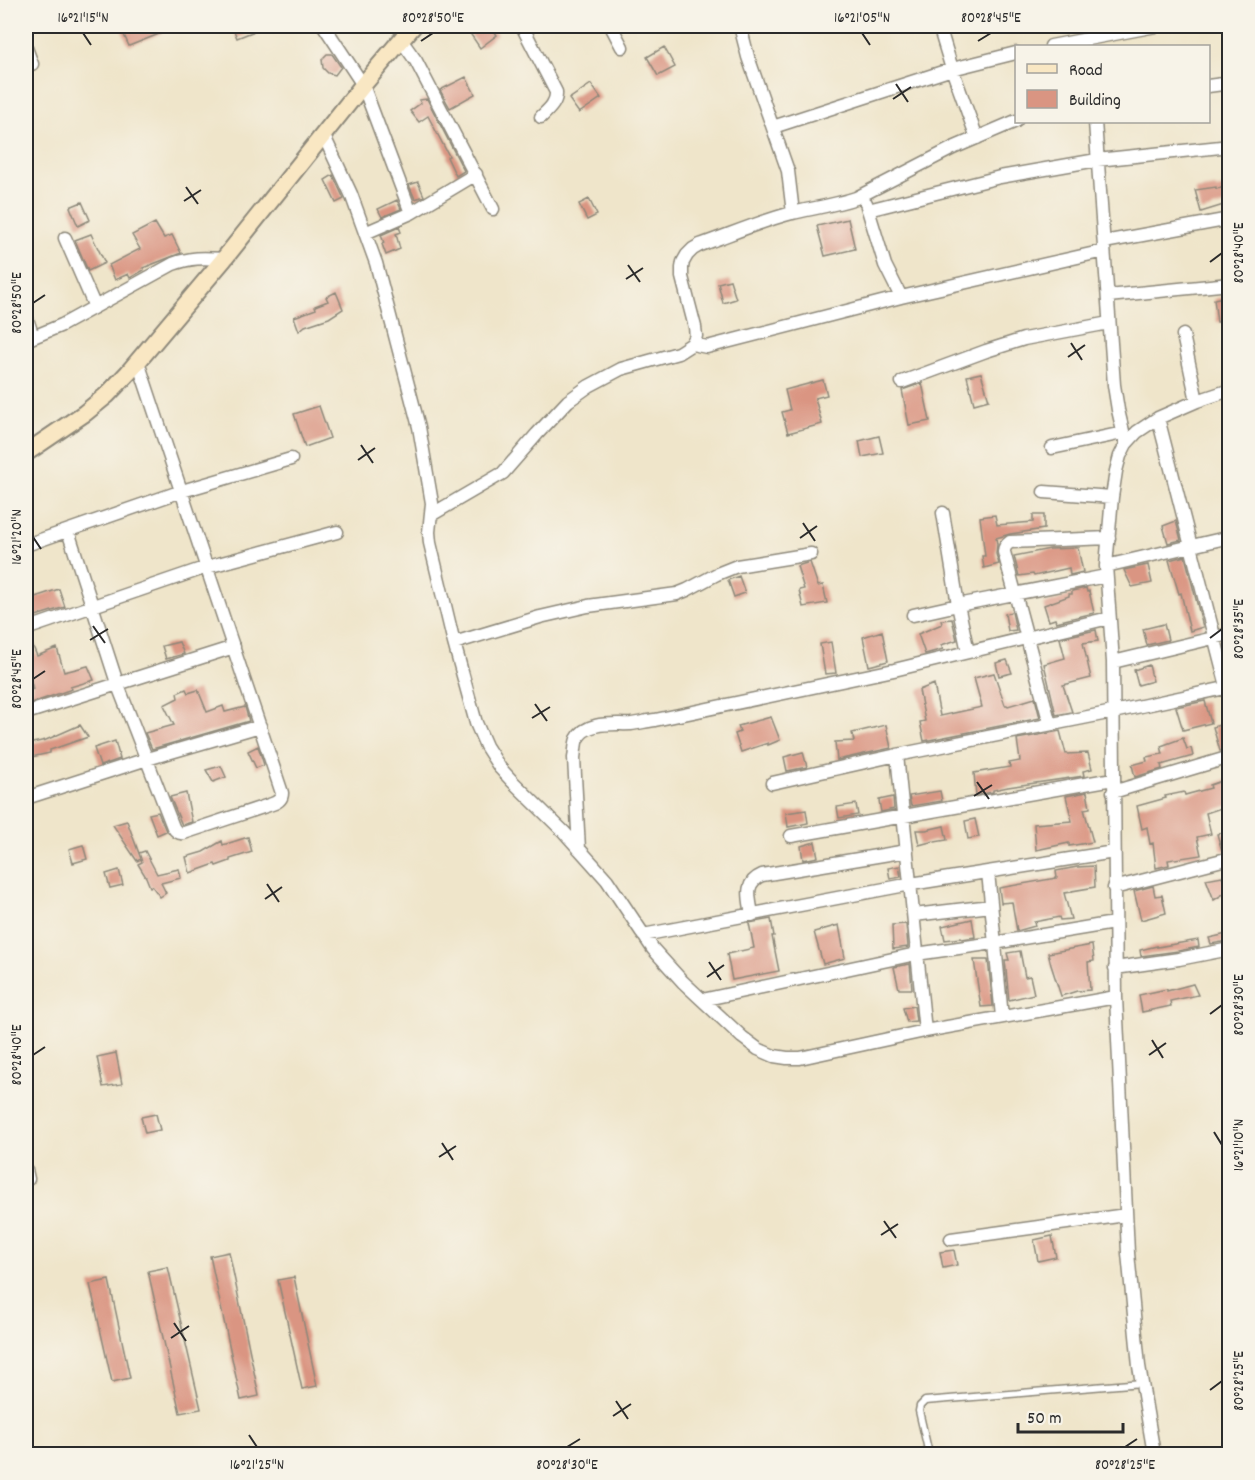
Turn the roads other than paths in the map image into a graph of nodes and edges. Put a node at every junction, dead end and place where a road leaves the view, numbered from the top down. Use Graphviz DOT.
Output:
graph roads {
  1 [pos="324,26"];
  2 [pos="413,26"];
  3 [pos="522,26"];
  4 [pos="611,26"];
  5 [pos="740,26"];
  6 [pos="939,26"];
  7 [pos="1156,26"];
  8 [pos="1116,30"];
  9 [pos="401,40"];
  10 [pos="1088,43"];
  11 [pos="1063,45"];
  12 [pos="622,47"];
  13 [pos="26,48"];
  14 [pos="1015,53"];
  15 [pos="32,64"];
  16 [pos="952,69"];
  17 [pos="1230,83"];
  18 [pos="363,85"];
  19 [pos="1210,86"];
  20 [pos="541,117"];
  21 [pos="1015,122"];
  22 [pos="1095,123"];
  23 [pos="773,127"];
  24 [pos="323,134"];
  25 [pos="977,138"];
  26 [pos="1230,146"];
  27 [pos="1097,160"];
  28 [pos="476,174"];
  29 [pos="864,195"];
  30 [pos="494,209"];
  31 [pos="868,210"];
  32 [pos="411,213"];
  33 [pos="793,213"];
  34 [pos="1230,219"];
  35 [pos="365,233"];
  36 [pos="65,238"];
  37 [pos="1104,247"];
  38 [pos="224,259"];
  39 [pos="1230,284"];
  40 [pos="1108,296"];
  41 [pos="902,297"];
  42 [pos="95,307"];
  43 [pos="26,316"];
  44 [pos="1109,323"];
  45 [pos="1183,334"];
  46 [pos="29,339"];
  47 [pos="692,344"];
  48 [pos="138,362"];
  49 [pos="902,382"];
  50 [pos="1230,390"];
  51 [pos="1197,401"];
  52 [pos="1158,418"];
  53 [pos="1125,439"];
  54 [pos="1052,448"];
  55 [pos="26,453"];
  56 [pos="291,459"];
  57 [pos="182,491"];
  58 [pos="1044,492"];
  59 [pos="1112,497"];
  60 [pos="942,513"];
  61 [pos="431,515"];
  62 [pos="68,531"];
  63 [pos="337,532"];
  64 [pos="1230,537"];
  65 [pos="1109,538"];
  66 [pos="26,545"];
  67 [pos="1190,546"];
  68 [pos="811,554"];
  69 [pos="207,567"];
  70 [pos="1106,571"];
  71 [pos="1016,594"];
  72 [pos="958,605"];
  73 [pos="93,606"];
  74 [pos="913,615"];
  75 [pos="1110,618"];
  76 [pos="26,629"];
  77 [pos="1230,634"];
  78 [pos="1215,637"];
  79 [pos="1027,638"];
  80 [pos="454,643"];
  81 [pos="234,647"];
  82 [pos="968,652"];
  83 [pos="1113,662"];
  84 [pos="117,683"];
  85 [pos="1229,690"];
  86 [pos="1113,712"];
  87 [pos="26,713"];
  88 [pos="1050,724"];
  89 [pos="260,726"];
  90 [pos="897,755"];
  91 [pos="1230,757"];
  92 [pos="147,759"];
  93 [pos="772,783"];
  94 [pos="1113,786"];
  95 [pos="26,797"];
  96 [pos="26,807"];
  97 [pos="904,816"];
  98 [pos="791,836"];
  99 [pos="579,849"];
  100 [pos="907,851"];
  101 [pos="1114,852"];
  102 [pos="1230,858"];
  103 [pos="988,872"];
  104 [pos="911,884"];
  105 [pos="1114,888"];
  106 [pos="991,906"];
  107 [pos="752,915"];
  108 [pos="914,915"];
  109 [pos="1114,922"];
  110 [pos="643,935"];
  111 [pos="994,943"];
  112 [pos="1230,949"];
  113 [pos="916,954"];
  114 [pos="1115,968"];
  115 [pos="1116,997"];
  116 [pos="702,1000"];
  117 [pos="1002,1017"];
  118 [pos="925,1031"];
  119 [pos="1126,1215"];
  120 [pos="951,1239"];
  121 [pos="1142,1383"];
  122 [pos="929,1455"];
  123 [pos="1155,1455"];
  1 -- 18 [label="street"];
  2 -- 9 [label="main road"];
  3 -- 20 [label="street"];
  4 -- 12 [label="street"];
  5 -- 23 [label="street"];
  6 -- 16 [label="street"];
  7 -- 8 [label="street"];
  8 -- 10 [label="street"];
  9 -- 18 [label="main road"];
  9 -- 28 [label="street"];
  10 -- 11 [label="street"];
  13 -- 15 [label="street"];
  14 -- 16 [label="street"];
  16 -- 23 [label="street"];
  16 -- 25 [label="street"];
  17 -- 19 [label="street"];
  18 -- 24 [label="main road"];
  18 -- 32 [label="street"];
  21 -- 25 [label="street"];
  22 -- 27 [label="street"];
  23 -- 33 [label="street"];
  24 -- 35 [label="street"];
  24 -- 38 [label="main road"];
  25 -- 29 [label="street"];
  26 -- 27 [label="street"];
  27 -- 31 [label="street"];
  27 -- 37 [label="street"];
  28 -- 30 [label="street"];
  28 -- 32 [label="street"];
  29 -- 31 [label="street"];
  29 -- 33 [label="street"];
  31 -- 41 [label="street"];
  32 -- 35 [label="street"];
  33 -- 47 [label="street"];
  34 -- 37 [label="street"];
  35 -- 61 [label="street"];
  36 -- 42 [label="street"];
  37 -- 40 [label="street"];
  37 -- 41 [label="street"];
  38 -- 42 [label="street"];
  38 -- 48 [label="main road"];
  39 -- 40 [label="street"];
  40 -- 44 [label="street"];
  41 -- 47 [label="street"];
  42 -- 46 [label="street"];
  43 -- 46 [label="street"];
  44 -- 49 [label="street"];
  44 -- 53 [label="street"];
  45 -- 51 [label="street"];
  47 -- 61 [label="street"];
  48 -- 55 [label="main road"];
  48 -- 57 [label="street"];
  50 -- 51 [label="street"];
  51 -- 52 [label="street"];
  52 -- 53 [label="street"];
  52 -- 67 [label="street"];
  53 -- 54 [label="street"];
  53 -- 59 [label="street"];
  56 -- 57 [label="street"];
  57 -- 62 [label="street"];
  57 -- 69 [label="street"];
  58 -- 59 [label="street"];
  59 -- 65 [label="street"];
  60 -- 72 [label="street"];
  61 -- 80 [label="street"];
  62 -- 66 [label="street"];
  62 -- 73 [label="street"];
  63 -- 69 [label="street"];
  64 -- 67 [label="street"];
  65 -- 70 [label="street"];
  65 -- 71 [label="street"];
  67 -- 70 [label="street"];
  67 -- 78 [label="street"];
  68 -- 80 [label="street"];
  69 -- 73 [label="street"];
  69 -- 81 [label="street"];
  70 -- 71 [label="street"];
  70 -- 75 [label="street"];
  71 -- 72 [label="street"];
  71 -- 79 [label="street"];
  72 -- 74 [label="street"];
  72 -- 82 [label="street"];
  73 -- 76 [label="street"];
  73 -- 84 [label="street"];
  75 -- 79 [label="street"];
  75 -- 83 [label="street"];
  77 -- 78 [label="street"];
  78 -- 83 [label="street"];
  78 -- 85 [label="street"];
  79 -- 82 [label="street"];
  79 -- 88 [label="street"];
  80 -- 99 [label="street"];
  81 -- 84 [label="street"];
  81 -- 89 [label="street"];
  82 -- 99 [label="street"];
  83 -- 86 [label="street"];
  84 -- 87 [label="street"];
  84 -- 92 [label="street"];
  85 -- 86 [label="street"];
  86 -- 88 [label="street"];
  86 -- 94 [label="street"];
  88 -- 90 [label="street"];
  89 -- 92 [label="street"];
  89 -- 92 [label="street"];
  90 -- 93 [label="street"];
  90 -- 97 [label="street"];
  91 -- 94 [label="street"];
  92 -- 95 [label="street"];
  94 -- 97 [label="street"];
  94 -- 101 [label="street"];
  95 -- 96 [label="street"];
  97 -- 98 [label="street"];
  97 -- 100 [label="street"];
  99 -- 110 [label="street"];
  100 -- 104 [label="street"];
  100 -- 107 [label="street"];
  101 -- 103 [label="street"];
  101 -- 105 [label="street"];
  102 -- 105 [label="street"];
  103 -- 104 [label="street"];
  103 -- 106 [label="street"];
  104 -- 107 [label="street"];
  104 -- 108 [label="street"];
  105 -- 109 [label="street"];
  106 -- 108 [label="street"];
  106 -- 111 [label="street"];
  107 -- 110 [label="street"];
  108 -- 113 [label="street"];
  109 -- 111 [label="street"];
  109 -- 114 [label="street"];
  110 -- 116 [label="street"];
  111 -- 113 [label="street"];
  111 -- 117 [label="street"];
  112 -- 114 [label="street"];
  113 -- 116 [label="street"];
  113 -- 118 [label="street"];
  114 -- 115 [label="street"];
  115 -- 117 [label="street"];
  115 -- 119 [label="street"];
  116 -- 118 [label="street"];
  117 -- 118 [label="street"];
  119 -- 120 [label="street"];
  119 -- 121 [label="street"];
  121 -- 122 [label="lane"];
  121 -- 123 [label="street"];
}
